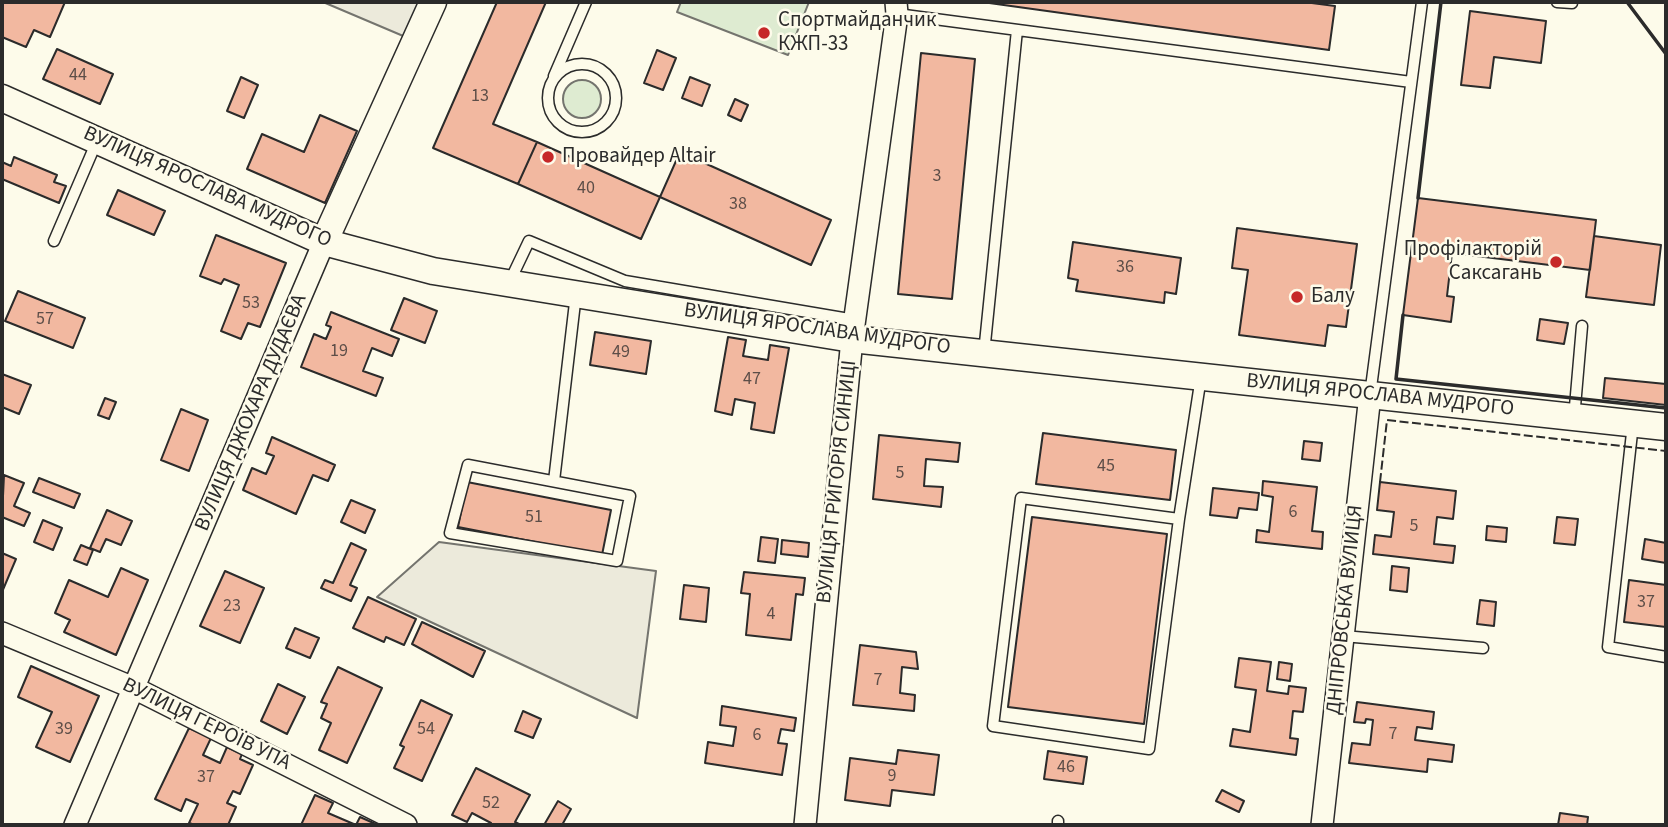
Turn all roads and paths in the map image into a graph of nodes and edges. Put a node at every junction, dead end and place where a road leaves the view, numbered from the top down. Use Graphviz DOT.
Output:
graph roads {
  1 [pos="433,2"];
  2 [pos="586,2"];
  3 [pos="1422,2"];
  4 [pos="1557,2"];
  5 [pos="1572,3"];
  6 [pos="896,8"];
  7 [pos="1017,30"];
  8 [pos="552,81"];
  9 [pos="1411,82"];
  10 [pos="2,98"];
  11 [pos="97,141"];
  12 [pos="54,241"];
  13 [pos="324,242"];
  14 [pos="509,284"];
  15 [pos="576,294"];
  16 [pos="1582,327"];
  17 [pos="853,329"];
  18 [pos="984,352"];
  19 [pos="1200,377"];
  20 [pos="1370,396"];
  21 [pos="1574,418"];
  22 [pos="1633,424"];
  23 [pos="1666,427"];
  24 [pos="554,481"];
  25 [pos="1179,519"];
  26 [pos="2,633"];
  27 [pos="1343,636"];
  28 [pos="1483,648"];
  29 [pos="1666,657"];
  30 [pos="136,689"];
  31 [pos="75,825"];
  32 [pos="406,825"];
  33 [pos="806,825"];
  34 [pos="1322,825"];
  1 -- 13 [label="street, ВУЛИЦЯ ДЖОХАРА ДУДАЄВА"];
  2 -- 8 [label="lane"];
  3 -- 9 [label="lane"];
  4 -- 5 [label="lane"];
  6 -- 7 [label="lane"];
  6 -- 17 [label="street, ВУЛИЦЯ ГРИГОРІЯ СИНИЦІ"];
  7 -- 9 [label="lane"];
  7 -- 18 [label="lane"];
  8 -- 8 [label="lane"];
  9 -- 20 [label="lane"];
  10 -- 11 [label="street, ВУЛИЦЯ ЯРОСЛАВА МУДРОГО"];
  11 -- 12 [label="lane"];
  11 -- 13 [label="street, ВУЛИЦЯ ЯРОСЛАВА МУДРОГО"];
  13 -- 14 [label="street, ВУЛИЦЯ ЯРОСЛАВА МУДРОГО"];
  13 -- 30 [label="street, ВУЛИЦЯ ДЖОХАРА ДУДАЄВА"];
  14 -- 15 [label="street, ВУЛИЦЯ ЯРОСЛАВА МУДРОГО"];
  14 -- 17 [label="lane"];
  15 -- 17 [label="street, ВУЛИЦЯ ЯРОСЛАВА МУДРОГО"];
  15 -- 24 [label="lane"];
  16 -- 21 [label="lane"];
  17 -- 18 [label="street, ВУЛИЦЯ ЯРОСЛАВА МУДРОГО"];
  17 -- 33 [label="street, ВУЛИЦЯ ГРИГОРІЯ СИНИЦІ"];
  18 -- 19 [label="street, ВУЛИЦЯ ЯРОСЛАВА МУДРОГО"];
  19 -- 20 [label="street, ВУЛИЦЯ ЯРОСЛАВА МУДРОГО"];
  19 -- 25 [label="lane"];
  20 -- 21 [label="street, ВУЛИЦЯ ЯРОСЛАВА МУДРОГО"];
  20 -- 27 [label="street, ДНІПРОВСЬКА ВУЛИЦЯ"];
  21 -- 22 [label="street, ВУЛИЦЯ ЯРОСЛАВА МУДРОГО"];
  22 -- 23 [label="street, ВУЛИЦЯ ЯРОСЛАВА МУДРОГО"];
  22 -- 29 [label="lane"];
  24 -- 24 [label="lane"];
  25 -- 25 [label="lane"];
  26 -- 30 [label="street, ВУЛИЦЯ ГЕРОЇВ УПА"];
  27 -- 28 [label="lane"];
  27 -- 34 [label="street, ДНІПРОВСЬКА ВУЛИЦЯ"];
  30 -- 31 [label="street, ВУЛИЦЯ ДЖОХАРА ДУДАЄВА"];
  30 -- 32 [label="street, ВУЛИЦЯ ГЕРОЇВ УПА"];
}
